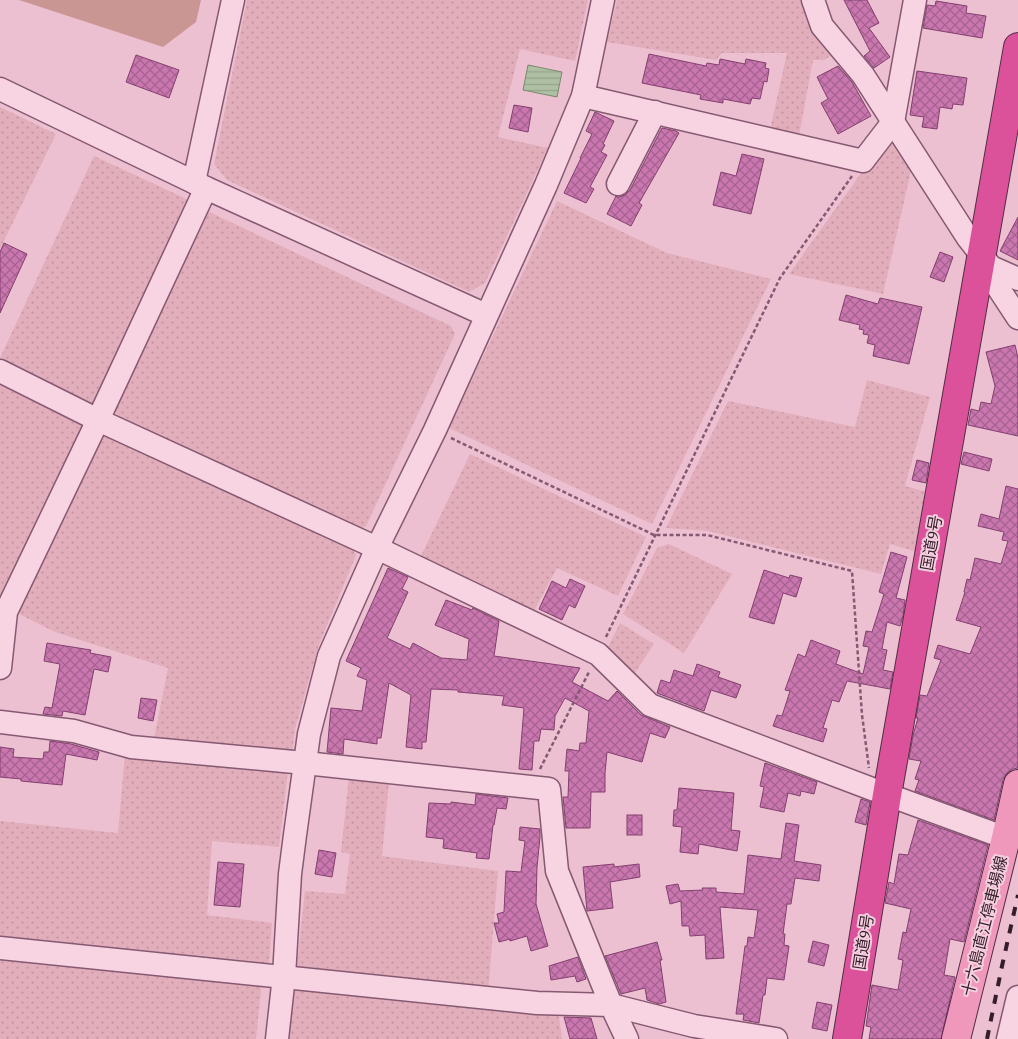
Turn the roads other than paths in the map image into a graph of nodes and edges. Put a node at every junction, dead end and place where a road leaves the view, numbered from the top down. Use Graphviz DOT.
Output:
graph roads {
  1 [pos="233,0"];
  2 [pos="603,0"];
  3 [pos="813,0"];
  4 [pos="915,0"];
  5 [pos="1018,48"];
  6 [pos="0,89"];
  7 [pos="583,96"];
  8 [pos="655,112"];
  9 [pos="893,122"];
  10 [pos="618,184"];
  11 [pos="200,185"];
  12 [pos="986,262"];
  13 [pos="1018,279"];
  14 [pos="486,315"];
  15 [pos="1018,318"];
  16 [pos="0,371"];
  17 [pos="98,420"];
  18 [pos="376,548"];
  19 [pos="0,668"];
  20 [pos="0,722"];
  21 [pos="305,763"];
  22 [pos="1018,784"];
  23 [pos="880,792"];
  24 [pos="1006,838"];
  25 [pos="0,948"];
  26 [pos="284,976"];
  27 [pos="1017,1002"];
  28 [pos="611,1005"];
  29 [pos="277,1039"];
  30 [pos="627,1039"];
  31 [pos="776,1039"];
  32 [pos="847,1039"];
  33 [pos="956,1039"];
  34 [pos="1008,1039"];
  1 -- 11 [label="street"];
  2 -- 7 [label="street"];
  3 -- 9 [label="street"];
  4 -- 9 [label="street"];
  5 -- 12 [label="highway, 国道9号"];
  6 -- 11 [label="street"];
  7 -- 8 [label="street"];
  7 -- 14 [label="street"];
  8 -- 9 [label="street"];
  8 -- 10 [label="street"];
  9 -- 12 [label="street"];
  11 -- 14 [label="street"];
  11 -- 17 [label="street"];
  12 -- 13 [label="street"];
  12 -- 15 [label="street"];
  12 -- 23 [label="highway, 国道9号"];
  14 -- 18 [label="street"];
  16 -- 17 [label="street"];
  17 -- 18 [label="street"];
  17 -- 19 [label="street"];
  18 -- 21 [label="street"];
  18 -- 23 [label="street"];
  20 -- 21 [label="street"];
  21 -- 26 [label="street"];
  21 -- 28 [label="street"];
  22 -- 24 [label="main road, 十六島直江停車場線"];
  23 -- 24 [label="street"];
  23 -- 32 [label="highway, 国道9号"];
  24 -- 33 [label="main road, 十六島直江停車場線"];
  25 -- 26 [label="street"];
  26 -- 28 [label="street"];
  26 -- 29 [label="street"];
  27 -- 34 [label="street"];
  28 -- 30 [label="street"];
  28 -- 31 [label="street"];
}
